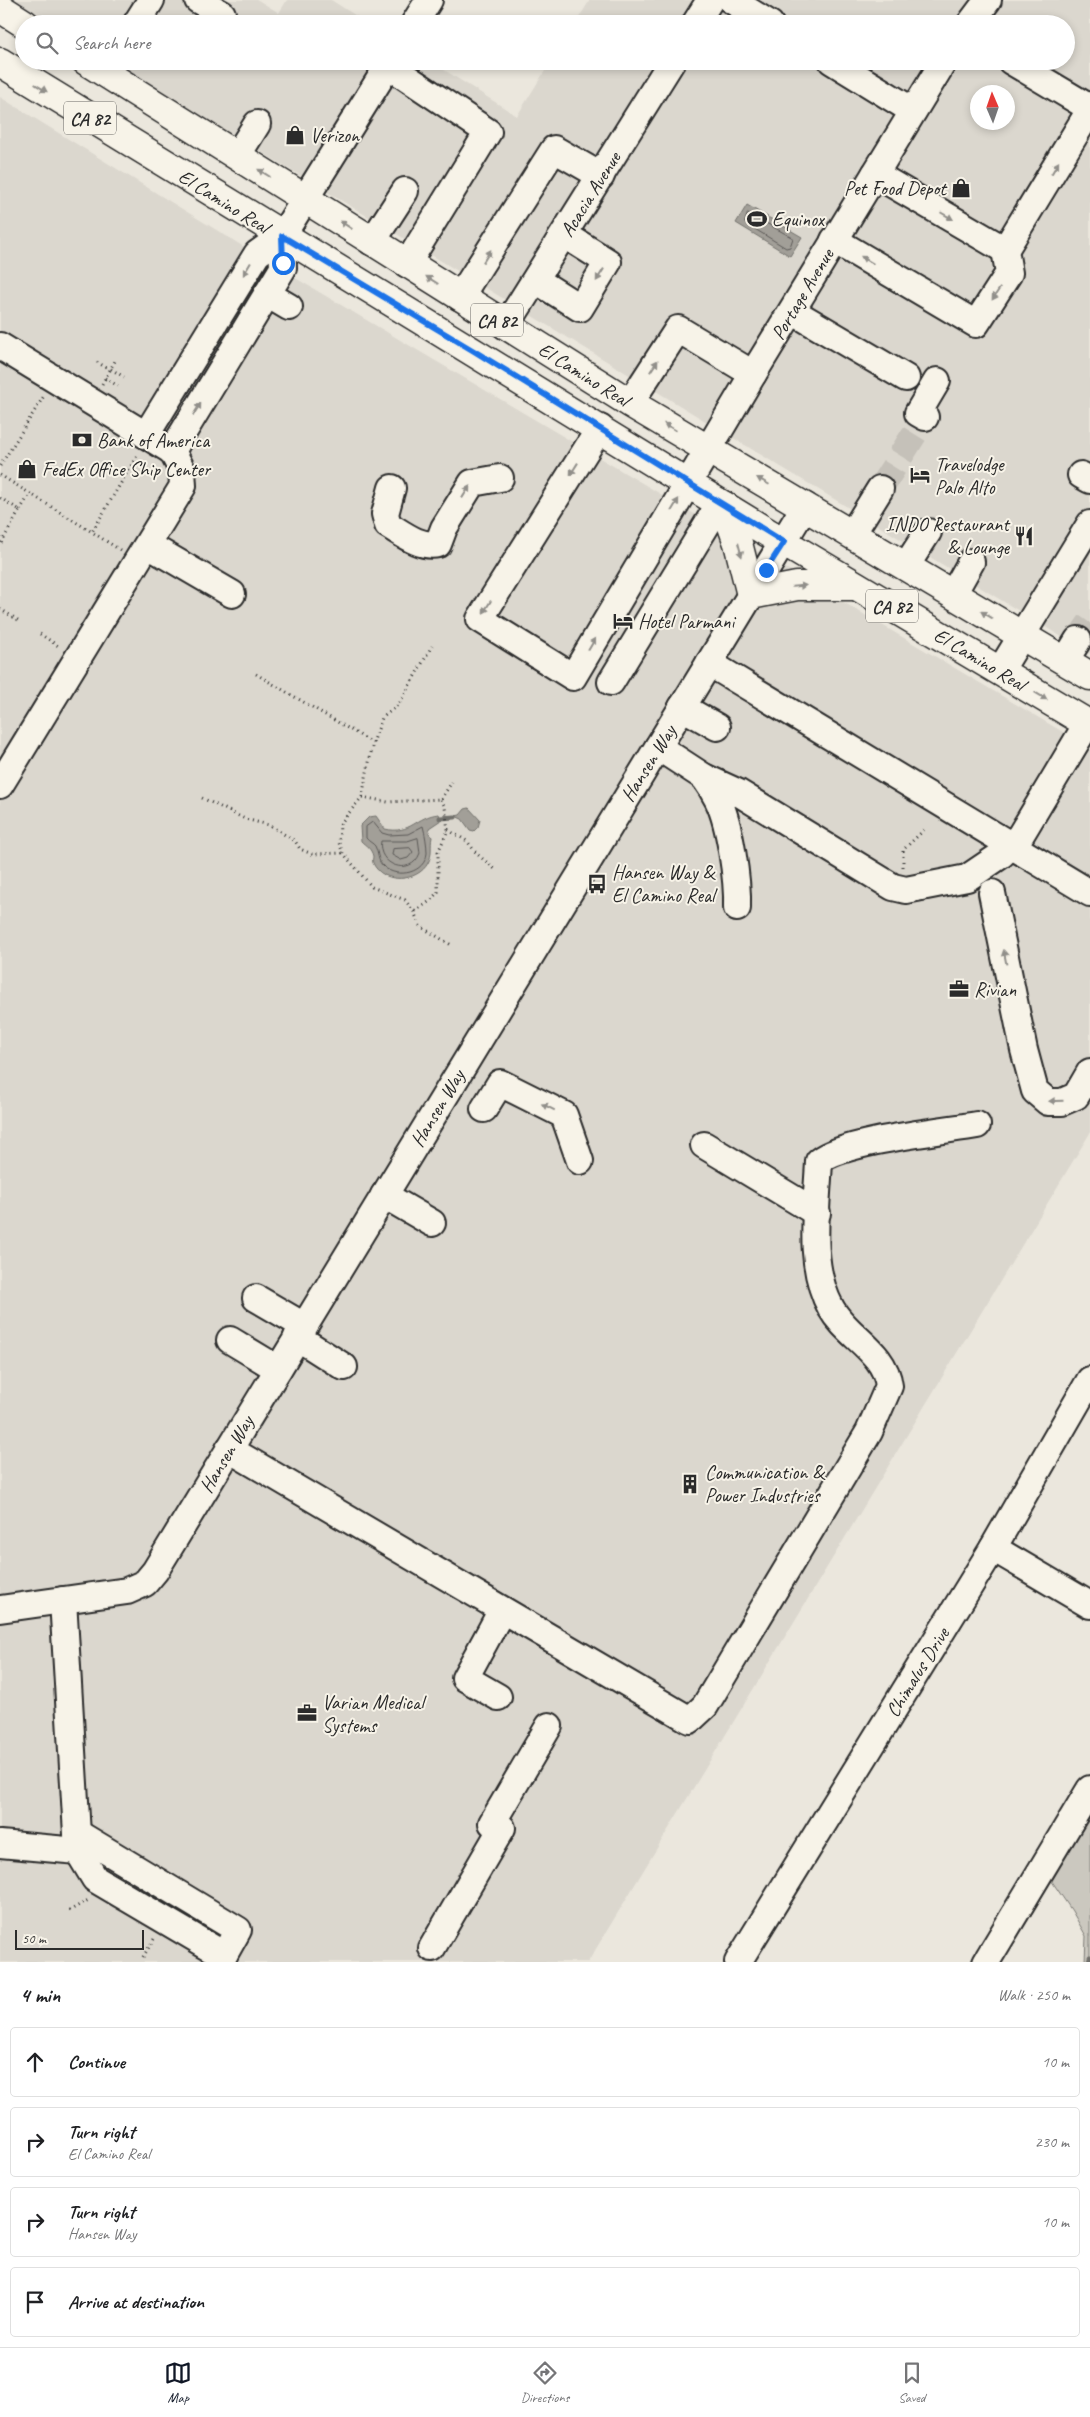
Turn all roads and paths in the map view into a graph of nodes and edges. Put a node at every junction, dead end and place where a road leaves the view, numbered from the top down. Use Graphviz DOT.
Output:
graph roads {
  1 [pos="151,0"];
  2 [pos="198,0"];
  3 [pos="429,0"];
  4 [pos="710,0"];
  5 [pos="731,0"];
  6 [pos="988,0"];
  7 [pos="0,8"];
  8 [pos="222,14"];
  9 [pos="142,15"];
  10 [pos="420,15"];
  11 [pos="701,15"];
  12 [pos="755,15"];
  13 [pos="977,15"];
  14 [pos="15,18"];
  15 [pos="0,62"];
  16 [pos="108,70"];
  17 [pos="384,70"];
  18 [pos="398,70"];
  19 [pos="666,70"];
  20 [pos="847,70"];
  21 [pos="938,70"];
  22 [pos="1024,70"];
  23 [pos="913,111"];
  24 [pos="1088,117"];
  25 [pos="257,124"];
  26 [pos="237,156"];
  27 [pos="875,174"];
  28 [pos="601,176"];
  29 [pos="405,191"];
  30 [pos="305,199"];
  31 [pos="564,234"];
  32 [pos="282,236"];
  33 [pos="834,240"];
  34 [pos="372,242"];
  35 [pos="1005,250"];
  36 [pos="407,264"];
  37 [pos="536,280"];
  38 [pos="460,297"];
  39 [pos="792,311"];
  40 [pos="506,326"];
  41 [pos="0,346"];
  42 [pos="115,361"];
  43 [pos="97,362"];
  44 [pos="111,369"];
  45 [pos="753,374"];
  46 [pos="124,377"];
  47 [pos="105,378"];
  48 [pos="906,378"];
  49 [pos="54,379"];
  50 [pos="937,381"];
  51 [pos="118,386"];
  52 [pos="100,387"];
  53 [pos="630,403"];
  54 [pos="925,417"];
  55 [pos="600,428"];
  56 [pos="147,436"];
  57 [pos="709,450"];
  58 [pos="172,451"];
  59 [pos="0,466"];
  60 [pos="0,475"];
  61 [pos="500,478"];
  62 [pos="689,483"];
  63 [pos="880,490"];
  64 [pos="391,493"];
  65 [pos="30,494"];
  66 [pos="0,498"];
  67 [pos="722,504"];
  68 [pos="805,506"];
  69 [pos="20,510"];
  70 [pos="1090,524"];
  71 [pos="92,532"];
  72 [pos="928,532"];
  73 [pos="852,534"];
  74 [pos="784,542"];
  75 [pos="0,545"];
  76 [pos="142,553"];
  77 [pos="971,562"];
  78 [pos="906,566"];
  79 [pos="859,586"];
  80 [pos="232,594"];
  81 [pos="953,594"];
  82 [pos="751,595"];
  83 [pos="0,608"];
  84 [pos="18,620"];
  85 [pos="1022,635"];
  86 [pos="432,646"];
  87 [pos="709,663"];
  88 [pos="1000,671"];
  89 [pos="256,674"];
  90 [pos="1090,676"];
  91 [pos="611,682"];
  92 [pos="682,707"];
  93 [pos="1089,724"];
  94 [pos="717,727"];
  95 [pos="373,743"];
  96 [pos="658,748"];
  97 [pos="704,777"];
  98 [pos="452,782"];
  99 [pos="0,784"];
  100 [pos="362,797"];
  101 [pos="202,798"];
  102 [pos="441,799"];
  103 [pos="926,828"];
  104 [pos="448,830"];
  105 [pos="1011,846"];
  106 [pos="343,853"];
  107 [pos="496,870"];
  108 [pos="906,890"];
  109 [pos="992,892"];
  110 [pos="1090,893"];
  111 [pos="737,908"];
  112 [pos="414,912"];
  113 [pos="453,946"];
  114 [pos="1090,1072"];
  115 [pos="448,1089"];
  116 [pos="977,1125"];
  117 [pos="704,1145"];
  118 [pos="580,1161"];
  119 [pos="384,1195"];
  120 [pos="817,1213"];
  121 [pos="432,1223"];
  122 [pos="256,1298"];
  123 [pos="300,1332"];
  124 [pos="230,1340"];
  125 [pos="344,1367"];
  126 [pos="278,1369"];
  127 [pos="1090,1380"];
  128 [pos="229,1449"];
  129 [pos="993,1548"];
  130 [pos="63,1600"];
  131 [pos="1090,1605"];
  132 [pos="0,1609"];
  133 [pos="502,1610"];
  134 [pos="498,1697"];
  135 [pos="549,1726"];
  136 [pos="1090,1789"];
  137 [pos="78,1842"];
  138 [pos="0,1844"];
  139 [pos="92,1896"];
  140 [pos="69,1911"];
  141 [pos="158,1932"];
  142 [pos="432,1948"];
  143 [pos="143,1957"];
  144 [pos="222,1958"];
  145 [pos="738,1962"];
  146 [pos="986,1962"];
  1 -- 9 [label="street"];
  2 -- 8 [label="street"];
  3 -- 10 [label="street"];
  4 -- 11 [label="street"];
  5 -- 12 [label="street"];
  6 -- 13 [label="street"];
  7 -- 14 [label="main road"];
  15 -- 32 [label="main road, El Camino Real / CA 82, one-way"];
  16 -- 26 [label="main road, El Camino Real / CA 82"];
  17 -- 30 [label="street"];
  18 -- 36 [label="street"];
  19 -- 28 [label="street, Acacia Avenue"];
  20 -- 23 [label="street"];
  21 -- 23 [label="street, Portage Avenue"];
  22 -- 24 [label="street"];
  23 -- 27 [label="street, Portage Avenue"];
  35 -- 24 [label="street, one-way"];
  25 -- 26 [label="street"];
  30 -- 26 [label="main road, El Camino Real / CA 82, one-way"];
  27 -- 33 [label="street, Portage Avenue"];
  27 -- 35 [label="street, one-way"];
  28 -- 31 [label="street, Acacia Avenue"];
  38 -- 28 [label="street, one-way"];
  29 -- 34 [label="street"];
  30 -- 32 [label="street"];
  34 -- 30 [label="main road, El Camino Real / CA 82, one-way"];
  31 -- 37 [label="street, Acacia Avenue"];
  31 -- 37 [label="street, one-way"];
  32 -- 55 [label="main road, El Camino Real / CA 82"];
  32 -- 56 [label="street, one-way"];
  58 -- 32 [label="street, one-way"];
  35 -- 33 [label="street, one-way"];
  33 -- 39 [label="street, Portage Avenue"];
  34 -- 36 [label="main road, El Camino Real / CA 82"];
  38 -- 36 [label="main road, El Camino Real / CA 82, one-way"];
  37 -- 40 [label="street, Acacia Avenue"];
  38 -- 40 [label="main road, El Camino Real / CA 82"];
  39 -- 45 [label="street, Portage Avenue"];
  39 -- 48 [label="street"];
  40 -- 53 [label="main road, El Camino Real / CA 82"];
  41 -- 49 [label="street"];
  42 -- 44 [label="path"];
  43 -- 44 [label="path"];
  44 -- 46 [label="path"];
  44 -- 47 [label="path"];
  53 -- 45 [label="street, one-way"];
  45 -- 57 [label="street, Portage Avenue"];
  47 -- 51 [label="path"];
  47 -- 52 [label="path"];
  49 -- 56 [label="street"];
  49 -- 59 [label="path"];
  50 -- 54 [label="street"];
  57 -- 53 [label="main road, El Camino Real / CA 82, one-way"];
  55 -- 62 [label="main road, El Camino Real / CA 82"];
  55 -- 62 [label="street, Portage Avenue, one-way"];
  56 -- 58 [label="street"];
  56 -- 71 [label="path"];
  57 -- 62 [label="street, Portage Avenue"];
  68 -- 57 [label="main road, El Camino Real / CA 82, one-way"];
  58 -- 76 [label="street"];
  60 -- 65 [label="path"];
  64 -- 61 [label="street, one-way"];
  62 -- 67 [label="main road, El Camino Real / CA 82"];
  63 -- 73 [label="street"];
  65 -- 69 [label="path"];
  65 -- 71 [label="path"];
  66 -- 69 [label="path"];
  67 -- 74 [label="main road, El Camino Real / CA 82"];
  67 -- 82 [label="main road, one-way"];
  67 -- 91 [label="street"];
  68 -- 73 [label="main road, El Camino Real / CA 82"];
  68 -- 74 [label="street, Hansen Way"];
  69 -- 75 [label="path"];
  70 -- 85 [label="street"];
  71 -- 76 [label="path"];
  72 -- 78 [label="street"];
  73 -- 78 [label="main road, El Camino Real / CA 82"];
  74 -- 79 [label="main road, El Camino Real / CA 82"];
  74 -- 82 [label="street, Hansen Way"];
  76 -- 80 [label="street"];
  76 -- 99 [label="street"];
  77 -- 81 [label="street"];
  78 -- 81 [label="main road, El Camino Real / CA 82"];
  82 -- 79 [label="main road, one-way"];
  79 -- 88 [label="main road, El Camino Real / CA 82"];
  85 -- 81 [label="main road, El Camino Real / CA 82, one-way"];
  82 -- 87 [label="street, Hansen Way"];
  83 -- 84 [label="path"];
  85 -- 88 [label="street"];
  85 -- 90 [label="main road, El Camino Real / CA 82"];
  86 -- 95 [label="path"];
  87 -- 92 [label="street, Hansen Way"];
  87 -- 105 [label="street"];
  88 -- 93 [label="main road, El Camino Real / CA 82, one-way"];
  89 -- 95 [label="path"];
  92 -- 94 [label="street"];
  92 -- 96 [label="street, Hansen Way"];
  93 -- 105 [label="street"];
  95 -- 100 [label="path"];
  96 -- 97 [label="street"];
  96 -- 115 [label="street, Hansen Way"];
  97 -- 108 [label="street"];
  97 -- 111 [label="street"];
  98 -- 102 [label="path"];
  100 -- 102 [label="path"];
  100 -- 106 [label="path"];
  101 -- 106 [label="path"];
  102 -- 104 [label="path"];
  103 -- 108 [label="path"];
  104 -- 107 [label="path"];
  104 -- 112 [label="path"];
  105 -- 108 [label="street"];
  105 -- 110 [label="street"];
  106 -- 112 [label="path"];
  114 -- 109 [label="street, one-way"];
  112 -- 113 [label="path"];
  118 -- 115 [label="street, one-way"];
  115 -- 119 [label="street, Hansen Way"];
  116 -- 120 [label="street"];
  117 -- 120 [label="street"];
  119 -- 121 [label="street"];
  119 -- 123 [label="street, Hansen Way"];
  120 -- 133 [label="street"];
  122 -- 123 [label="street"];
  123 -- 125 [label="street"];
  123 -- 126 [label="street, Hansen Way"];
  124 -- 126 [label="street"];
  126 -- 128 [label="street, Hansen Way"];
  127 -- 129 [label="street, Chimalus Drive"];
  128 -- 130 [label="street, Hansen Way"];
  128 -- 133 [label="street"];
  129 -- 131 [label="street"];
  129 -- 145 [label="street, Chimalus Drive"];
  130 -- 132 [label="street, Hansen Way"];
  130 -- 137 [label="street"];
  133 -- 134 [label="street"];
  135 -- 142 [label="street"];
  136 -- 146 [label="street"];
  137 -- 138 [label="street"];
  137 -- 144 [label="street"];
  139 -- 140 [label="path"];
  141 -- 143 [label="path"];
}
